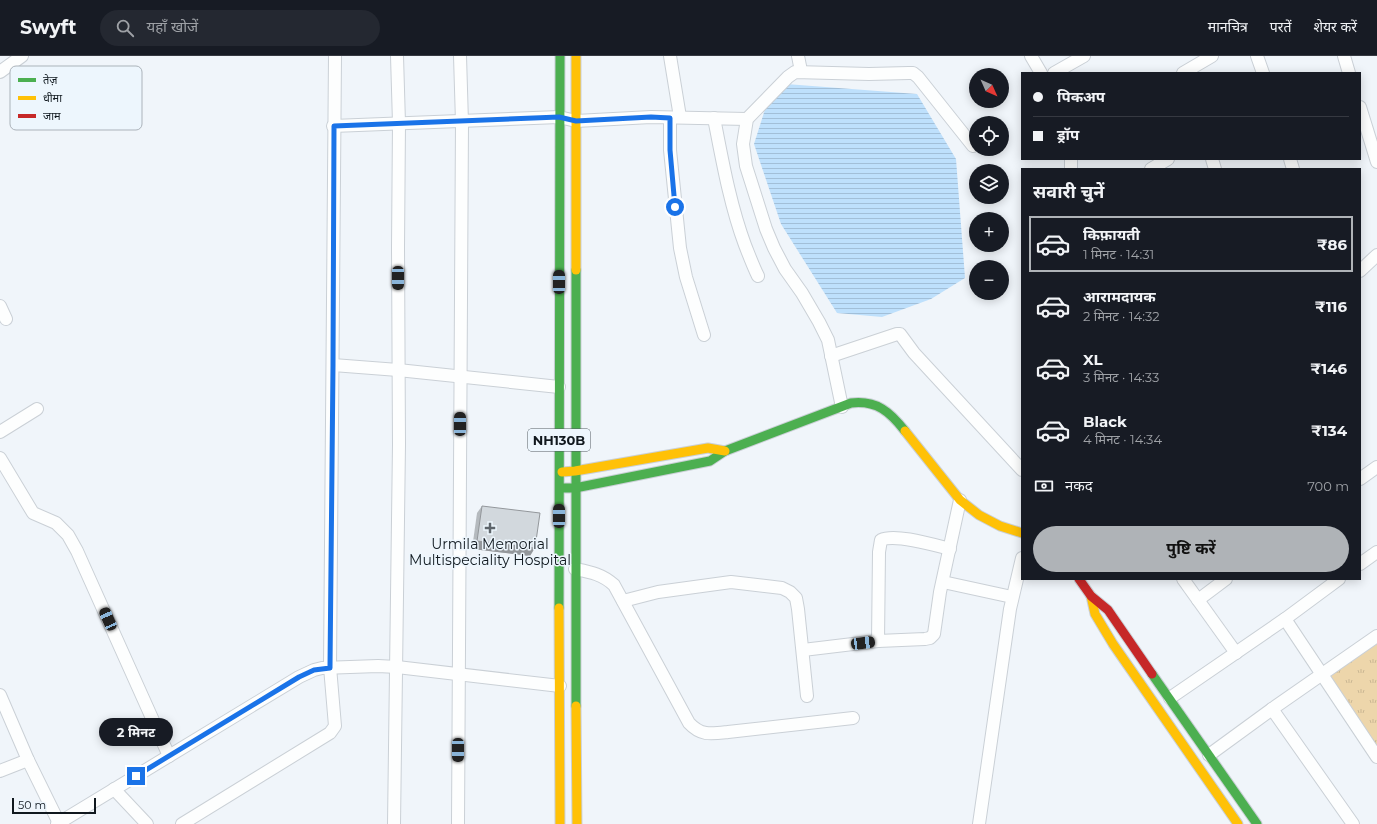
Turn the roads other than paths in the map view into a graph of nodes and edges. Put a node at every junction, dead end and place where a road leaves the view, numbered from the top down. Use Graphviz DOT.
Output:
graph roads {
  1 [pos="22,56"];
  2 [pos="335,56"];
  3 [pos="397,56"];
  4 [pos="460,56"];
  5 [pos="560,56"];
  6 [pos="576,56"];
  7 [pos="670,56"];
  8 [pos="798,56"];
  9 [pos="1031,56"];
  10 [pos="1084,56"];
  11 [pos="1212,56"];
  12 [pos="1258,56"];
  13 [pos="1344,56"];
  14 [pos="1188,65"];
  15 [pos="1,70"];
  16 [pos="801,72"];
  17 [pos="1040,72"];
  18 [pos="1056,72"];
  19 [pos="1263,72"];
  20 [pos="1349,72"];
  21 [pos="1361,111"];
  22 [pos="559,117"];
  23 [pos="675,118"];
  24 [pos="714,118"];
  25 [pos="747,119"];
  26 [pos="576,121"];
  27 [pos="462,122"];
  28 [pos="399,124"];
  29 [pos="334,126"];
  30 [pos="969,142"];
  31 [pos="1376,156"];
  32 [pos="1166,160"];
  33 [pos="1153,168"];
  34 [pos="1375,256"];
  35 [pos="1361,259"];
  36 [pos="1361,270"];
  37 [pos="758,276"];
  38 [pos="0,306"];
  39 [pos="6,319"];
  40 [pos="704,335"];
  41 [pos="832,356"];
  42 [pos="333,365"];
  43 [pos="398,370"];
  44 [pos="460,377"];
  45 [pos="559,387"];
  46 [pos="842,407"];
  47 [pos="38,409"];
  48 [pos="0,432"];
  49 [pos="725,451"];
  50 [pos="0,458"];
  51 [pos="1377,467"];
  52 [pos="1021,469"];
  53 [pos="575,471"];
  54 [pos="559,472"];
  55 [pos="1362,473"];
  56 [pos="559,488"];
  57 [pos="575,488"];
  58 [pos="960,500"];
  59 [pos="1021,533"];
  60 [pos="950,548"];
  61 [pos="1377,552"];
  62 [pos="1021,562"];
  63 [pos="1361,563"];
  64 [pos="575,569"];
  65 [pos="1080,580"];
  66 [pos="1184,580"];
  67 [pos="1225,580"];
  68 [pos="1338,580"];
  69 [pos="943,582"];
  70 [pos="1091,596"];
  71 [pos="1012,598"];
  72 [pos="1198,600"];
  73 [pos="624,601"];
  74 [pos="1284,619"];
  75 [pos="1377,636"];
  76 [pos="878,641"];
  77 [pos="803,650"];
  78 [pos="1236,653"];
  79 [pos="397,667"];
  80 [pos="330,668"];
  81 [pos="459,674"];
  82 [pos="1322,676"];
  83 [pos="560,686"];
  84 [pos="0,695"];
  85 [pos="807,696"];
  86 [pos="1170,698"];
  87 [pos="1272,709"];
  88 [pos="853,718"];
  89 [pos="169,756"];
  90 [pos="1377,757"];
  91 [pos="1212,759"];
  92 [pos="28,760"];
  93 [pos="0,771"];
  94 [pos="1202,772"];
  95 [pos="114,789"];
  96 [pos="58,823"];
  97 [pos="147,824"];
  98 [pos="182,824"];
  99 [pos="394,824"];
  100 [pos="458,824"];
  101 [pos="560,824"];
  102 [pos="577,824"];
  103 [pos="979,824"];
  104 [pos="1238,824"];
  105 [pos="1257,824"];
  106 [pos="1353,824"];
  1 -- 15 [label="street"];
  2 -- 29 [label="street"];
  3 -- 28 [label="street"];
  4 -- 27 [label="street"];
  5 -- 22 [label="main road, NH130B"];
  6 -- 26 [label="main road, NH130B"];
  7 -- 23 [label="street"];
  8 -- 16 [label="street"];
  9 -- 17 [label="street"];
  10 -- 18 [label="street"];
  11 -- 14 [label="street"];
  12 -- 19 [label="street"];
  13 -- 20 [label="street"];
  16 -- 25 [label="street"];
  16 -- 30 [label="street"];
  21 -- 31 [label="street"];
  22 -- 26 [label="street"];
  22 -- 27 [label="street"];
  22 -- 45 [label="main road, NH130B"];
  23 -- 24 [label="street"];
  23 -- 26 [label="street"];
  23 -- 40 [label="street"];
  24 -- 25 [label="street"];
  24 -- 37 [label="street"];
  25 -- 41 [label="street"];
  26 -- 53 [label="main road, NH130B"];
  27 -- 28 [label="street"];
  27 -- 44 [label="street"];
  28 -- 29 [label="street"];
  28 -- 43 [label="street"];
  29 -- 42 [label="street"];
  32 -- 33 [label="street"];
  34 -- 35 [label="street"];
  34 -- 36 [label="street"];
  38 -- 39 [label="street"];
  41 -- 46 [label="street"];
  41 -- 52 [label="street"];
  42 -- 43 [label="street"];
  42 -- 80 [label="street"];
  43 -- 44 [label="street"];
  43 -- 79 [label="street"];
  44 -- 45 [label="street"];
  44 -- 81 [label="street"];
  45 -- 54 [label="main road, NH130B"];
  46 -- 49 [label="main road"];
  46 -- 58 [label="main road"];
  47 -- 48 [label="street"];
  49 -- 53 [label="main road"];
  49 -- 57 [label="main road"];
  50 -- 89 [label="street"];
  51 -- 55 [label="street"];
  53 -- 54 [label="main road"];
  53 -- 57 [label="main road, NH130B"];
  54 -- 56 [label="main road, NH130B"];
  56 -- 57 [label="main road"];
  56 -- 83 [label="main road, NH130B"];
  57 -- 64 [label="main road, NH130B"];
  58 -- 59 [label="main road"];
  58 -- 60 [label="street"];
  60 -- 69 [label="street"];
  60 -- 76 [label="street"];
  61 -- 63 [label="street"];
  62 -- 71 [label="street"];
  64 -- 73 [label="street"];
  64 -- 102 [label="main road, NH130B"];
  65 -- 70 [label="main road"];
  66 -- 72 [label="street"];
  67 -- 72 [label="street"];
  68 -- 74 [label="street"];
  69 -- 71 [label="street"];
  69 -- 76 [label="street"];
  70 -- 86 [label="main road"];
  70 -- 94 [label="main road"];
  71 -- 103 [label="street"];
  72 -- 78 [label="street"];
  73 -- 77 [label="street"];
  73 -- 88 [label="street"];
  74 -- 78 [label="street"];
  74 -- 82 [label="street"];
  75 -- 82 [label="street"];
  76 -- 77 [label="street"];
  77 -- 85 [label="street"];
  78 -- 86 [label="street"];
  79 -- 80 [label="street"];
  79 -- 81 [label="street"];
  79 -- 99 [label="street"];
  80 -- 89 [label="street"];
  80 -- 98 [label="street"];
  81 -- 83 [label="street"];
  81 -- 100 [label="street"];
  82 -- 87 [label="street"];
  82 -- 90 [label="street"];
  83 -- 101 [label="main road, NH130B"];
  84 -- 92 [label="street"];
  86 -- 91 [label="main road"];
  87 -- 91 [label="street"];
  87 -- 106 [label="street"];
  89 -- 95 [label="street"];
  91 -- 94 [label="main road"];
  91 -- 105 [label="main road"];
  92 -- 93 [label="street"];
  92 -- 96 [label="street"];
  94 -- 104 [label="main road"];
  95 -- 96 [label="street"];
  95 -- 97 [label="street"];
}
